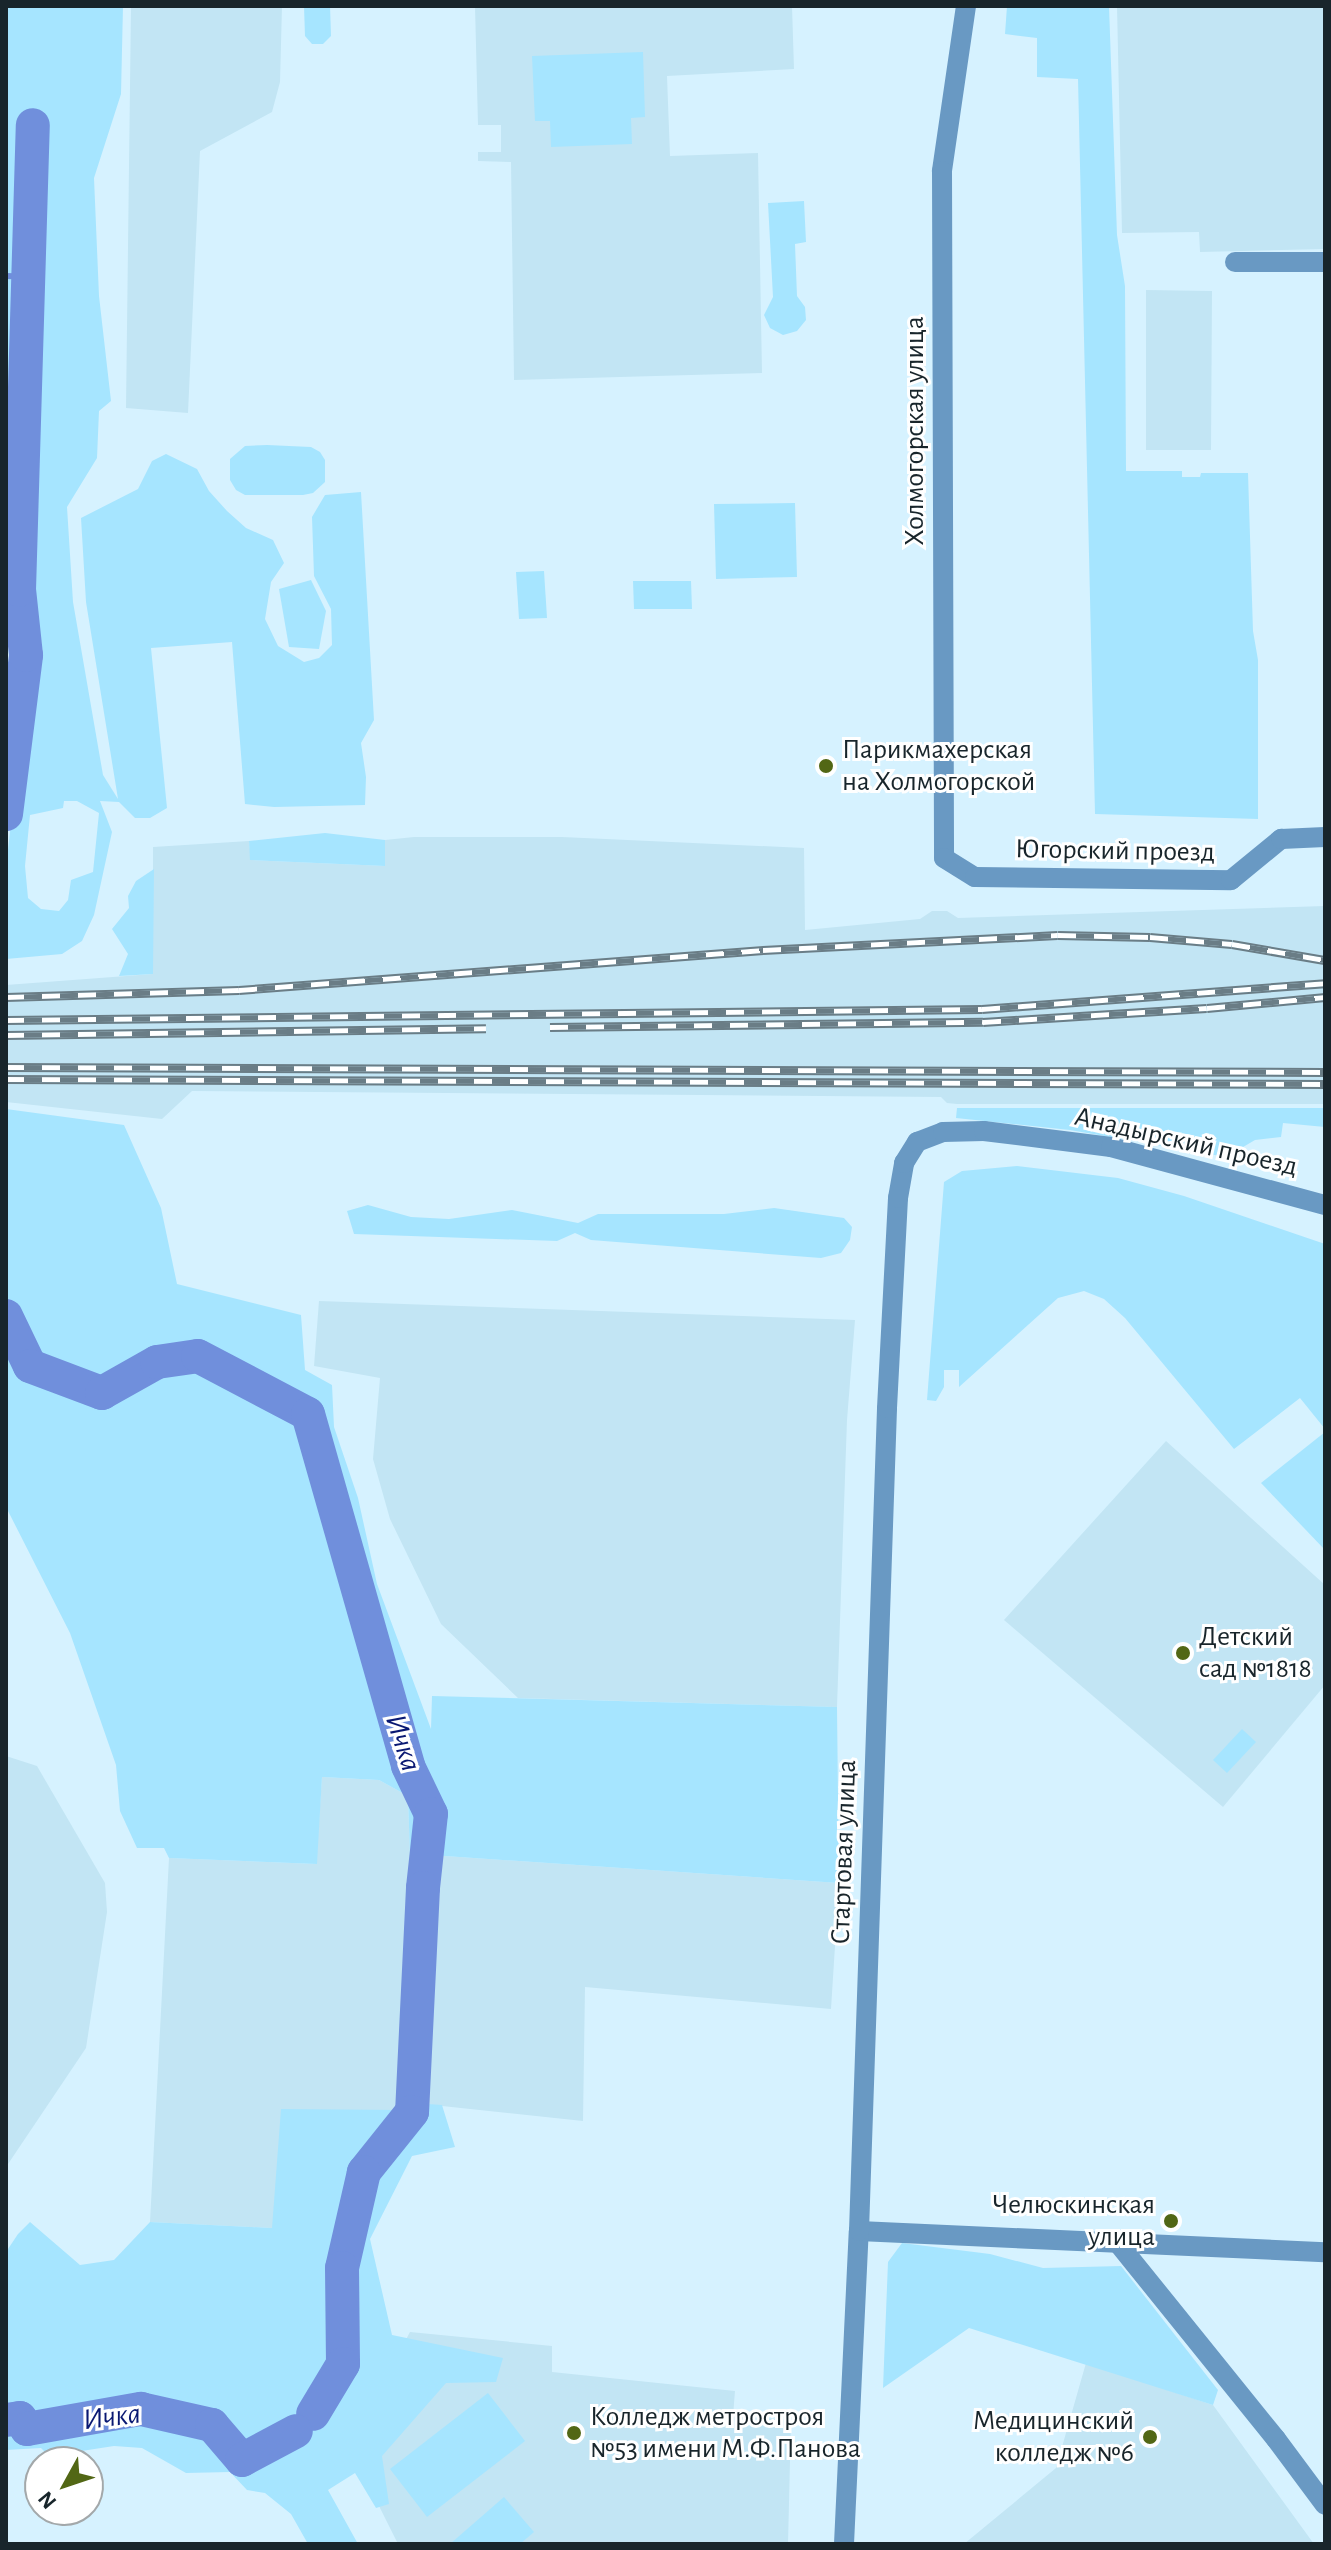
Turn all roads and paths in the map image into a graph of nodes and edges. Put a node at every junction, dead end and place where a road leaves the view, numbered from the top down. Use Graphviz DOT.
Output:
graph roads {
  1 [pos="966,6"];
  2 [pos="1235,262"];
  3 [pos="1325,262"];
  4 [pos="1325,837"];
  5 [pos="944,858"];
  6 [pos="904,1163"];
  7 [pos="1325,1205"];
  8 [pos="859,2231"];
  9 [pos="1117,2242"];
  10 [pos="1325,2252"];
  11 [pos="1325,2505"];
  12 [pos="844,2544"];
  1 -- 5 [label="street, Холмогорская улица"];
  2 -- 3 [label="street"];
  4 -- 5 [label="street, Югорский проезд"];
  6 -- 7 [label="street, Анадырский проезд"];
  6 -- 8 [label="street, Стартовая улица"];
  8 -- 9 [label="street"];
  8 -- 12 [label="street, Стартовая улица"];
  9 -- 10 [label="street"];
  9 -- 11 [label="street"];
}
